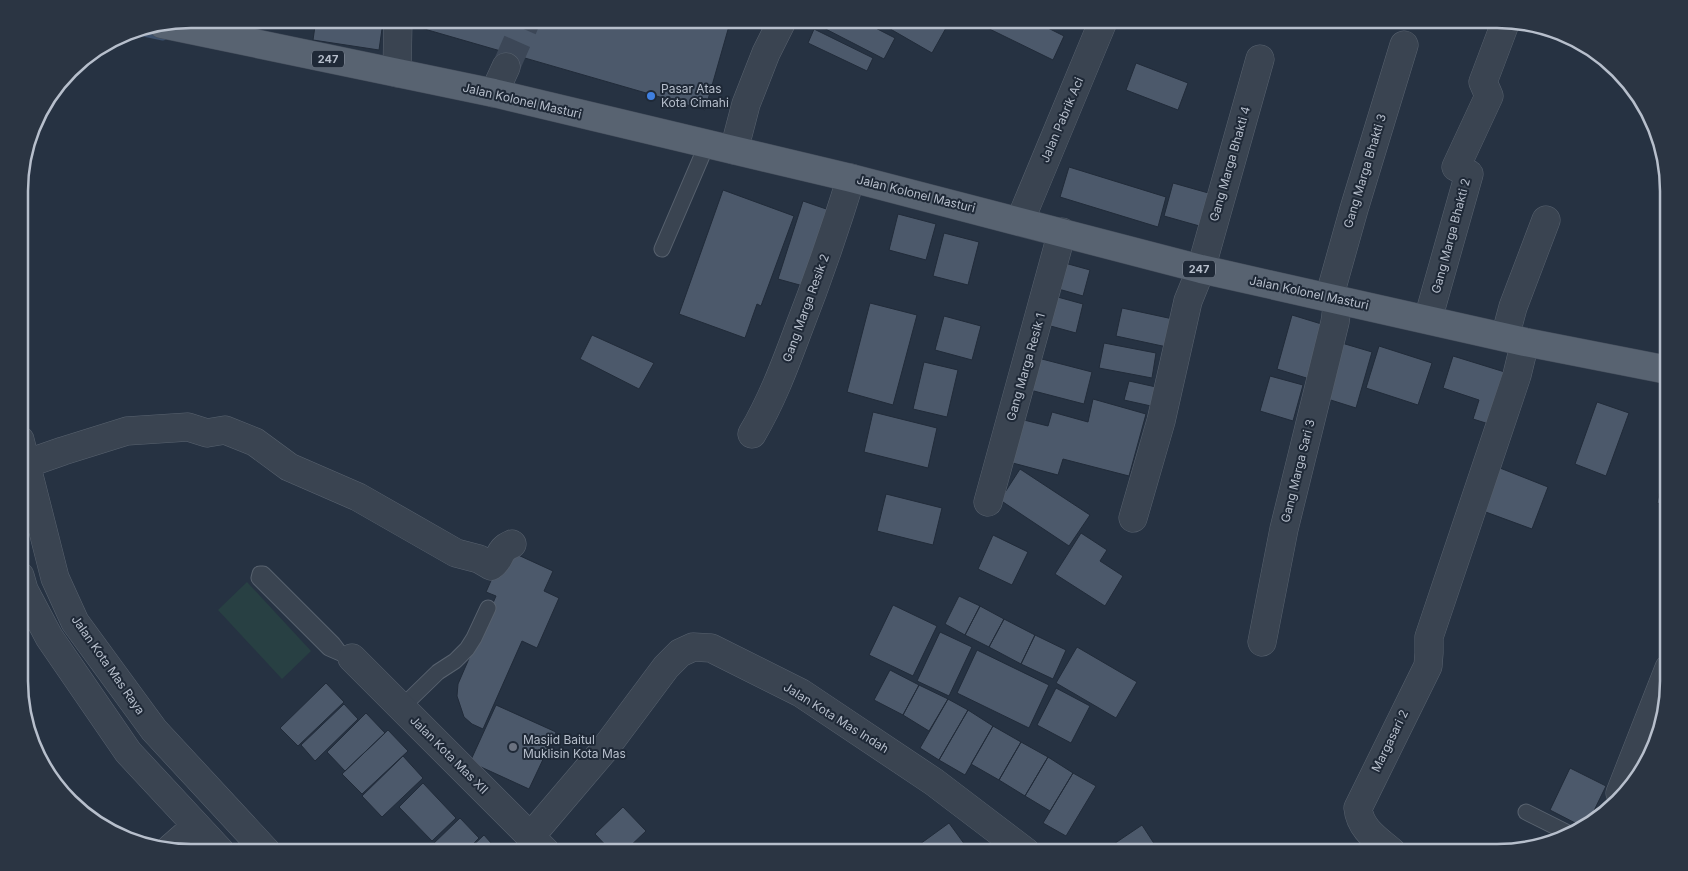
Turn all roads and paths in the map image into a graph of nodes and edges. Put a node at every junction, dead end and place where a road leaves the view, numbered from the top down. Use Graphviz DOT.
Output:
graph roads {
  1 [pos="181,28"];
  2 [pos="398,28"];
  3 [pos="778,28"];
  4 [pos="1100,28"];
  5 [pos="1503,28"];
  6 [pos="1404,45"];
  7 [pos="1260,59"];
  8 [pos="506,67"];
  9 [pos="397,73"];
  10 [pos="494,93"];
  11 [pos="707,144"];
  12 [pos="734,150"];
  13 [pos="849,181"];
  14 [pos="1546,220"];
  15 [pos="1020,221"];
  16 [pos="1062,232"];
  17 [pos="662,249"];
  18 [pos="1201,269"];
  19 [pos="1335,306"];
  20 [pos="1428,320"];
  21 [pos="1518,352"];
  22 [pos="1660,369"];
  23 [pos="752,434"];
  24 [pos="28,456"];
  25 [pos="28,480"];
  26 [pos="988,502"];
  27 [pos="1133,518"];
  28 [pos="512,544"];
  29 [pos="28,598"];
  30 [pos="488,608"];
  31 [pos="1262,642"];
  32 [pos="346,655"];
  33 [pos="1659,692"];
  34 [pos="402,707"];
  35 [pos="1624,783"];
  36 [pos="1526,812"];
  37 [pos="196,826"];
  38 [pos="1562,830"];
  39 [pos="177,843"];
  40 [pos="1015,843"];
  41 [pos="1382,843"];
  42 [pos="213,844"];
  43 [pos="260,844"];
  44 [pos="538,844"];
  1 -- 9 [label="main road, Jalan Kolonel Masturi / 247"];
  2 -- 9 [label="street"];
  3 -- 12 [label="street"];
  4 -- 15 [label="street, Jalan Pabrik Aci"];
  5 -- 20 [label="street, Gang Marga Bhakti 2"];
  6 -- 19 [label="street, Gang Marga Bhakti 3"];
  7 -- 18 [label="street, Gang Marga Bhakti 4"];
  8 -- 10 [label="street"];
  9 -- 10 [label="main road, Jalan Kolonel Masturi / 247"];
  10 -- 11 [label="main road, Jalan Kolonel Masturi / 247"];
  11 -- 12 [label="main road, Jalan Kolonel Masturi / 247"];
  11 -- 17 [label="lane"];
  12 -- 13 [label="main road, Jalan Kolonel Masturi / 247"];
  13 -- 15 [label="main road, Jalan Kolonel Masturi / 247"];
  13 -- 23 [label="street, Gang Marga Resik 2"];
  14 -- 21 [label="street"];
  15 -- 16 [label="main road, Jalan Kolonel Masturi / 247"];
  16 -- 18 [label="main road, Jalan Kolonel Masturi / 247"];
  16 -- 26 [label="street, Gang Marga Resik 1"];
  18 -- 19 [label="main road, Jalan Kolonel Masturi / 247"];
  18 -- 27 [label="street, Gang Marga Bhakti 4"];
  19 -- 20 [label="main road, Jalan Kolonel Masturi / 247"];
  19 -- 31 [label="street, Gang Marga Sari 3"];
  20 -- 21 [label="main road, Jalan Kolonel Masturi / 247"];
  21 -- 22 [label="main road, Jalan Kolonel Masturi / 247"];
  21 -- 41 [label="street, Margasari 2"];
  24 -- 28 [label="street"];
  25 -- 43 [label="street, Jalan Kota Mas Raya"];
  29 -- 37 [label="street"];
  30 -- 34 [label="lane"];
  32 -- 32 [label="lane"];
  32 -- 34 [label="street, Jalan Kota Mas XII"];
  33 -- 35 [label="street"];
  34 -- 44 [label="street, Jalan Kota Mas XII"];
  36 -- 38 [label="lane"];
  37 -- 39 [label="street"];
  37 -- 42 [label="street"];
  40 -- 44 [label="street, Jalan Kota Mas Indah"];
}
